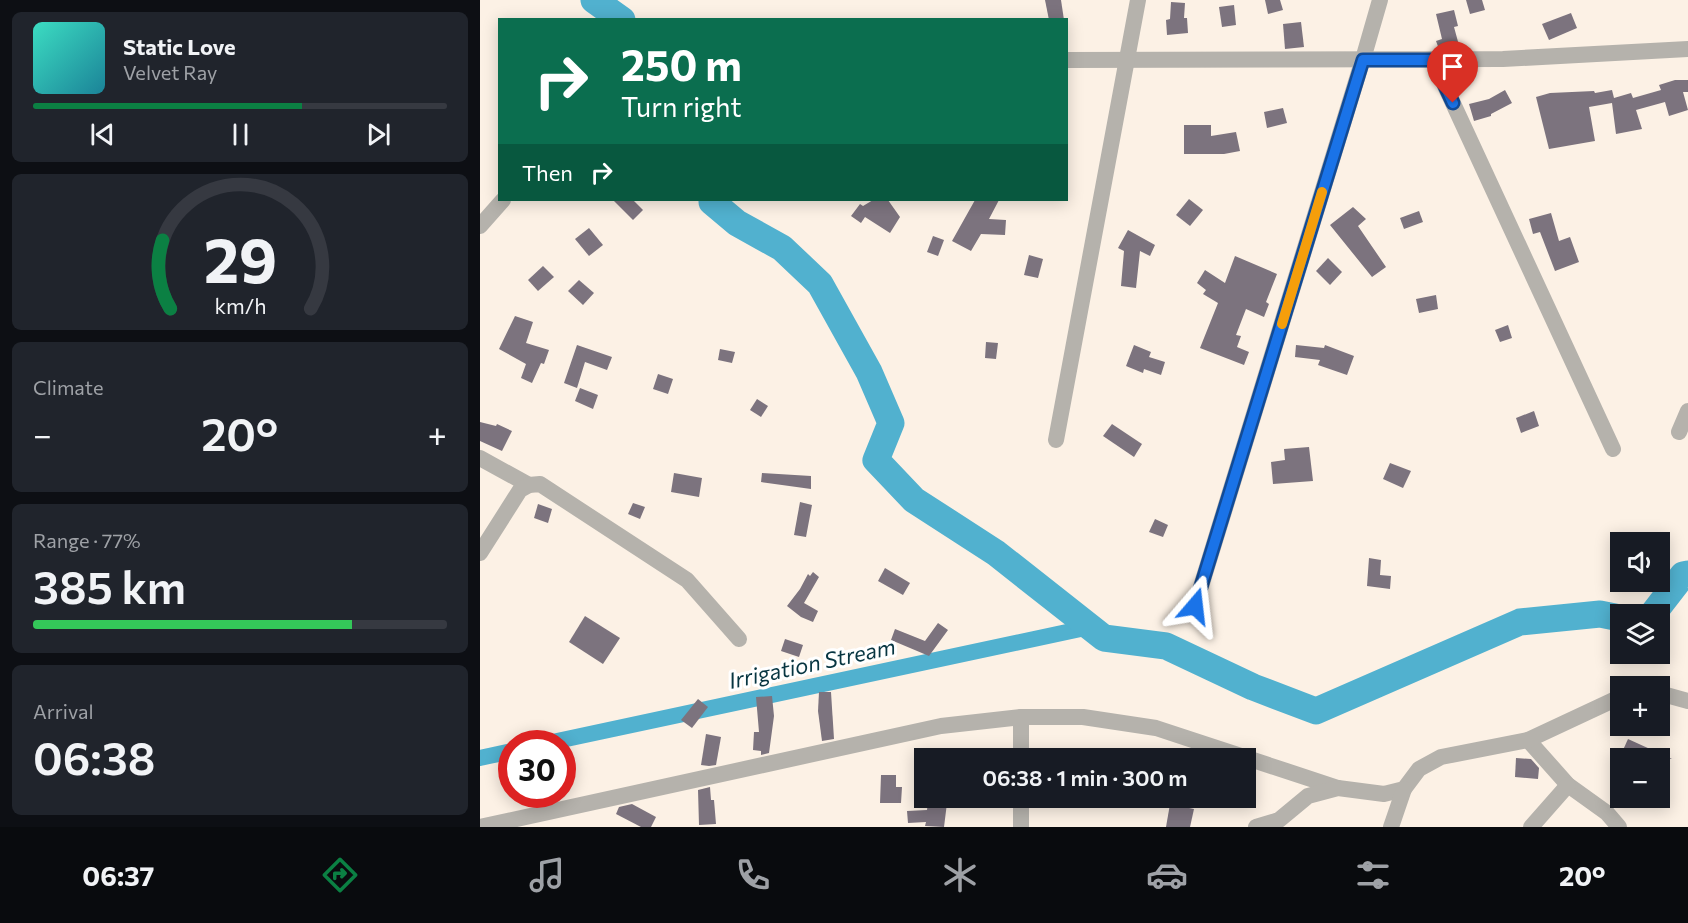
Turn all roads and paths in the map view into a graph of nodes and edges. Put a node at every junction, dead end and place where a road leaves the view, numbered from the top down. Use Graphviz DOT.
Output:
graph roads {
  1 [pos="1138,0"];
  2 [pos="1380,0"];
  3 [pos="1688,49"];
  4 [pos="1068,60"];
  5 [pos="1127,60"];
  6 [pos="1363,60"];
  7 [pos="1433,60"];
  8 [pos="502,201"];
  9 [pos="480,225"];
  10 [pos="1688,411"];
  11 [pos="1679,432"];
  12 [pos="1056,440"];
  13 [pos="1613,449"];
  14 [pos="480,458"];
  15 [pos="529,485"];
  16 [pos="481,549"];
  17 [pos="1195,606"];
  18 [pos="739,639"];
  19 [pos="1670,696"];
  20 [pos="1688,701"];
  21 [pos="1610,702"];
  22 [pos="1021,717"];
  23 [pos="1528,740"];
  24 [pos="1021,748"];
  25 [pos="1568,785"];
  26 [pos="1338,788"];
  27 [pos="1404,789"];
  28 [pos="1021,808"];
  29 [pos="530,821"];
  30 [pos="1278,823"];
  31 [pos="480,827"];
  32 [pos="1021,827"];
  33 [pos="1256,827"];
  34 [pos="1391,827"];
  35 [pos="1531,827"];
  36 [pos="1618,827"];
  1 -- 5 [label="street"];
  2 -- 6 [label="street"];
  3 -- 7 [label="street"];
  4 -- 5 [label="street"];
  5 -- 6 [label="street"];
  5 -- 12 [label="street"];
  6 -- 7 [label="street"];
  6 -- 17 [label="street"];
  7 -- 13 [label="street"];
  8 -- 9 [label="street"];
  10 -- 11 [label="street"];
  14 -- 15 [label="street"];
  15 -- 16 [label="street"];
  15 -- 18 [label="street"];
  19 -- 20 [label="street"];
  21 -- 23 [label="street"];
  22 -- 24 [label="street"];
  22 -- 26 [label="street"];
  22 -- 29 [label="street"];
  23 -- 25 [label="street"];
  23 -- 27 [label="street"];
  25 -- 35 [label="street"];
  25 -- 36 [label="street"];
  26 -- 27 [label="street"];
  26 -- 30 [label="street"];
  27 -- 34 [label="street"];
  28 -- 32 [label="street"];
  29 -- 31 [label="street"];
  30 -- 33 [label="street"];
}
